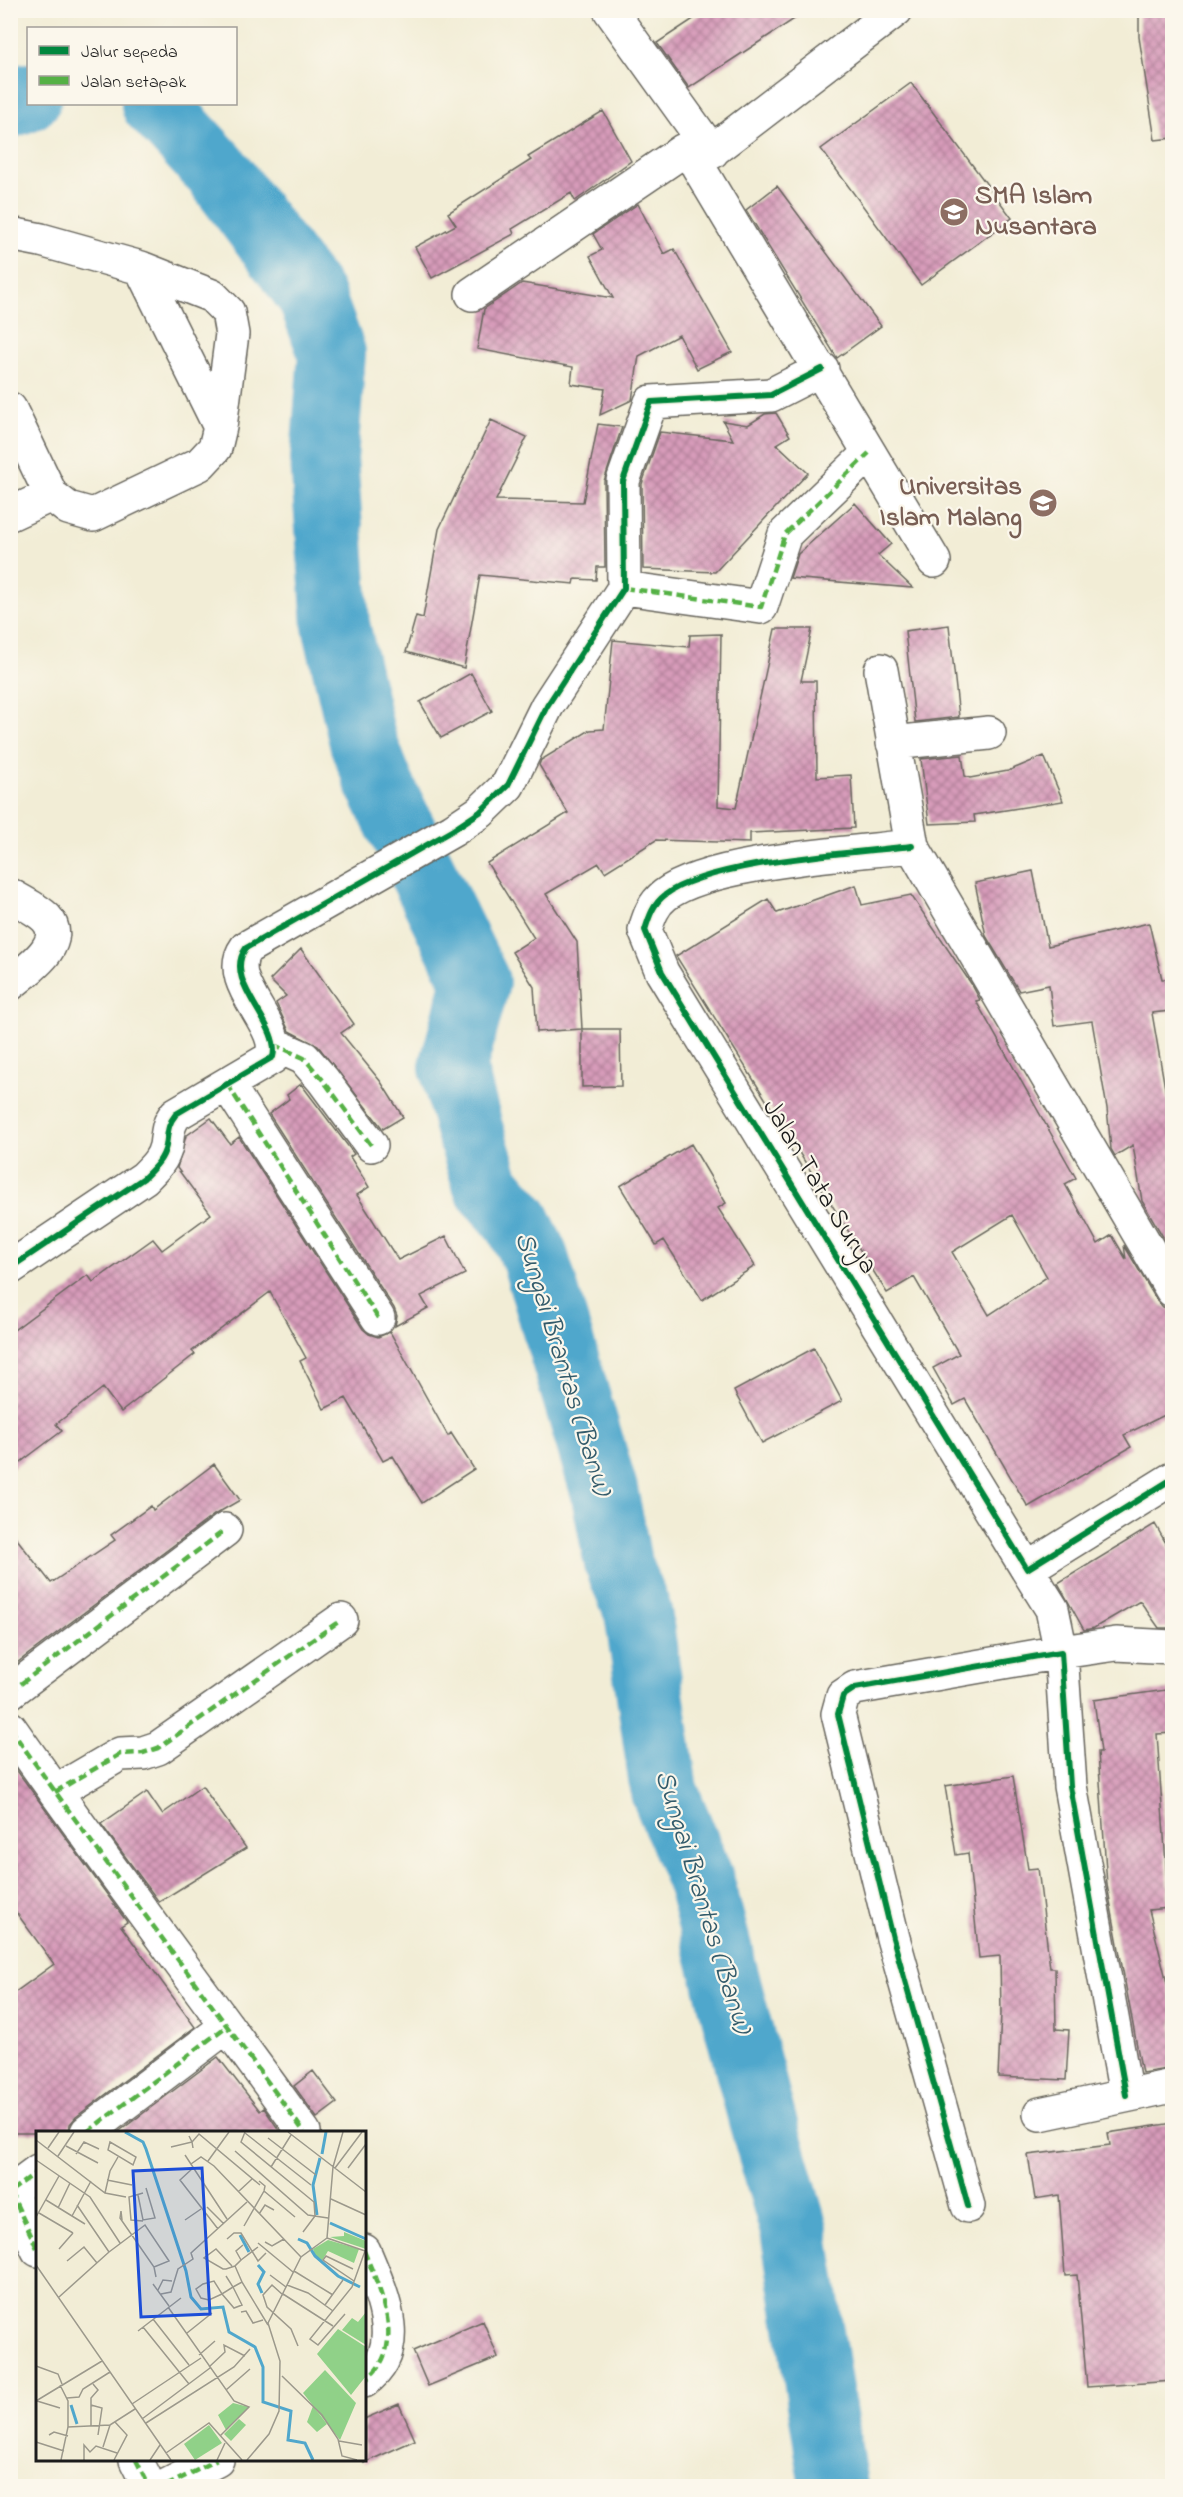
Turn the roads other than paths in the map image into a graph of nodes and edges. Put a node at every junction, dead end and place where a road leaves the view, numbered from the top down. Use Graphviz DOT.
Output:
graph roads {
  1 [pos="610,10"];
  2 [pos="896,10"];
  3 [pos="704,157"];
  4 [pos="10,234"];
  5 [pos="141,268"];
  6 [pos="472,294"];
  7 [pos="822,369"];
  8 [pos="10,409"];
  9 [pos="220,427"];
  10 [pos="869,453"];
  11 [pos="51,495"];
  12 [pos="10,514"];
  13 [pos="934,561"];
  14 [pos="624,588"];
  15 [pos="881,670"];
  16 [pos="989,733"];
  17 [pos="893,743"];
  18 [pos="912,846"];
  19 [pos="10,895"];
  20 [pos="10,984"];
  21 [pos="273,1044"];
  22 [pos="227,1084"];
  23 [pos="371,1145"];
  24 [pos="10,1268"];
  25 [pos="1173,1290"];
  26 [pos="378,1318"];
  27 [pos="1173,1479"];
  28 [pos="225,1530"];
  29 [pos="1027,1569"];
  30 [pos="341,1620"];
  31 [pos="1173,1647"];
  32 [pos="1061,1652"];
  33 [pos="10,1692"];
  34 [pos="10,1728"];
  35 [pos="55,1792"];
  36 [pos="227,2026"];
  37 [pos="1173,2086"];
  38 [pos="1126,2095"];
  39 [pos="1040,2114"];
  40 [pos="90,2131"];
  41 [pos="303,2131"];
  42 [pos="36,2172"];
  43 [pos="11,2191"];
  44 [pos="968,2206"];
  45 [pos="36,2246"];
  46 [pos="366,2256"];
  47 [pos="366,2379"];
  48 [pos="136,2461"];
  49 [pos="215,2461"];
  50 [pos="149,2487"];
  51 [pos="166,2487"];
  1 -- 3 [label="street"];
  2 -- 3 [label="street"];
  3 -- 6 [label="street"];
  3 -- 7 [label="street"];
  4 -- 5 [label="street"];
  5 -- 9 [label="street"];
  5 -- 9 [label="street"];
  7 -- 10 [label="street"];
  7 -- 14 [label="street"];
  8 -- 11 [label="street"];
  9 -- 11 [label="street"];
  10 -- 13 [label="street"];
  10 -- 14 [label="street"];
  11 -- 12 [label="street"];
  14 -- 21 [label="street"];
  15 -- 17 [label="street"];
  16 -- 17 [label="street"];
  17 -- 18 [label="street"];
  18 -- 25 [label="street"];
  18 -- 29 [label="street, Jalan Tata Surya"];
  19 -- 20 [label="street"];
  21 -- 22 [label="street"];
  21 -- 23 [label="street"];
  22 -- 24 [label="street"];
  22 -- 26 [label="street"];
  27 -- 29 [label="street"];
  28 -- 33 [label="street"];
  29 -- 32 [label="street"];
  30 -- 35 [label="street"];
  31 -- 32 [label="street"];
  32 -- 38 [label="street"];
  32 -- 44 [label="street"];
  34 -- 35 [label="street"];
  35 -- 36 [label="street"];
  36 -- 40 [label="street"];
  36 -- 41 [label="street"];
  37 -- 38 [label="street"];
  38 -- 39 [label="street"];
  42 -- 43 [label="street"];
  43 -- 45 [label="street"];
  46 -- 47 [label="street"];
  48 -- 50 [label="street"];
  49 -- 51 [label="street"];
}
